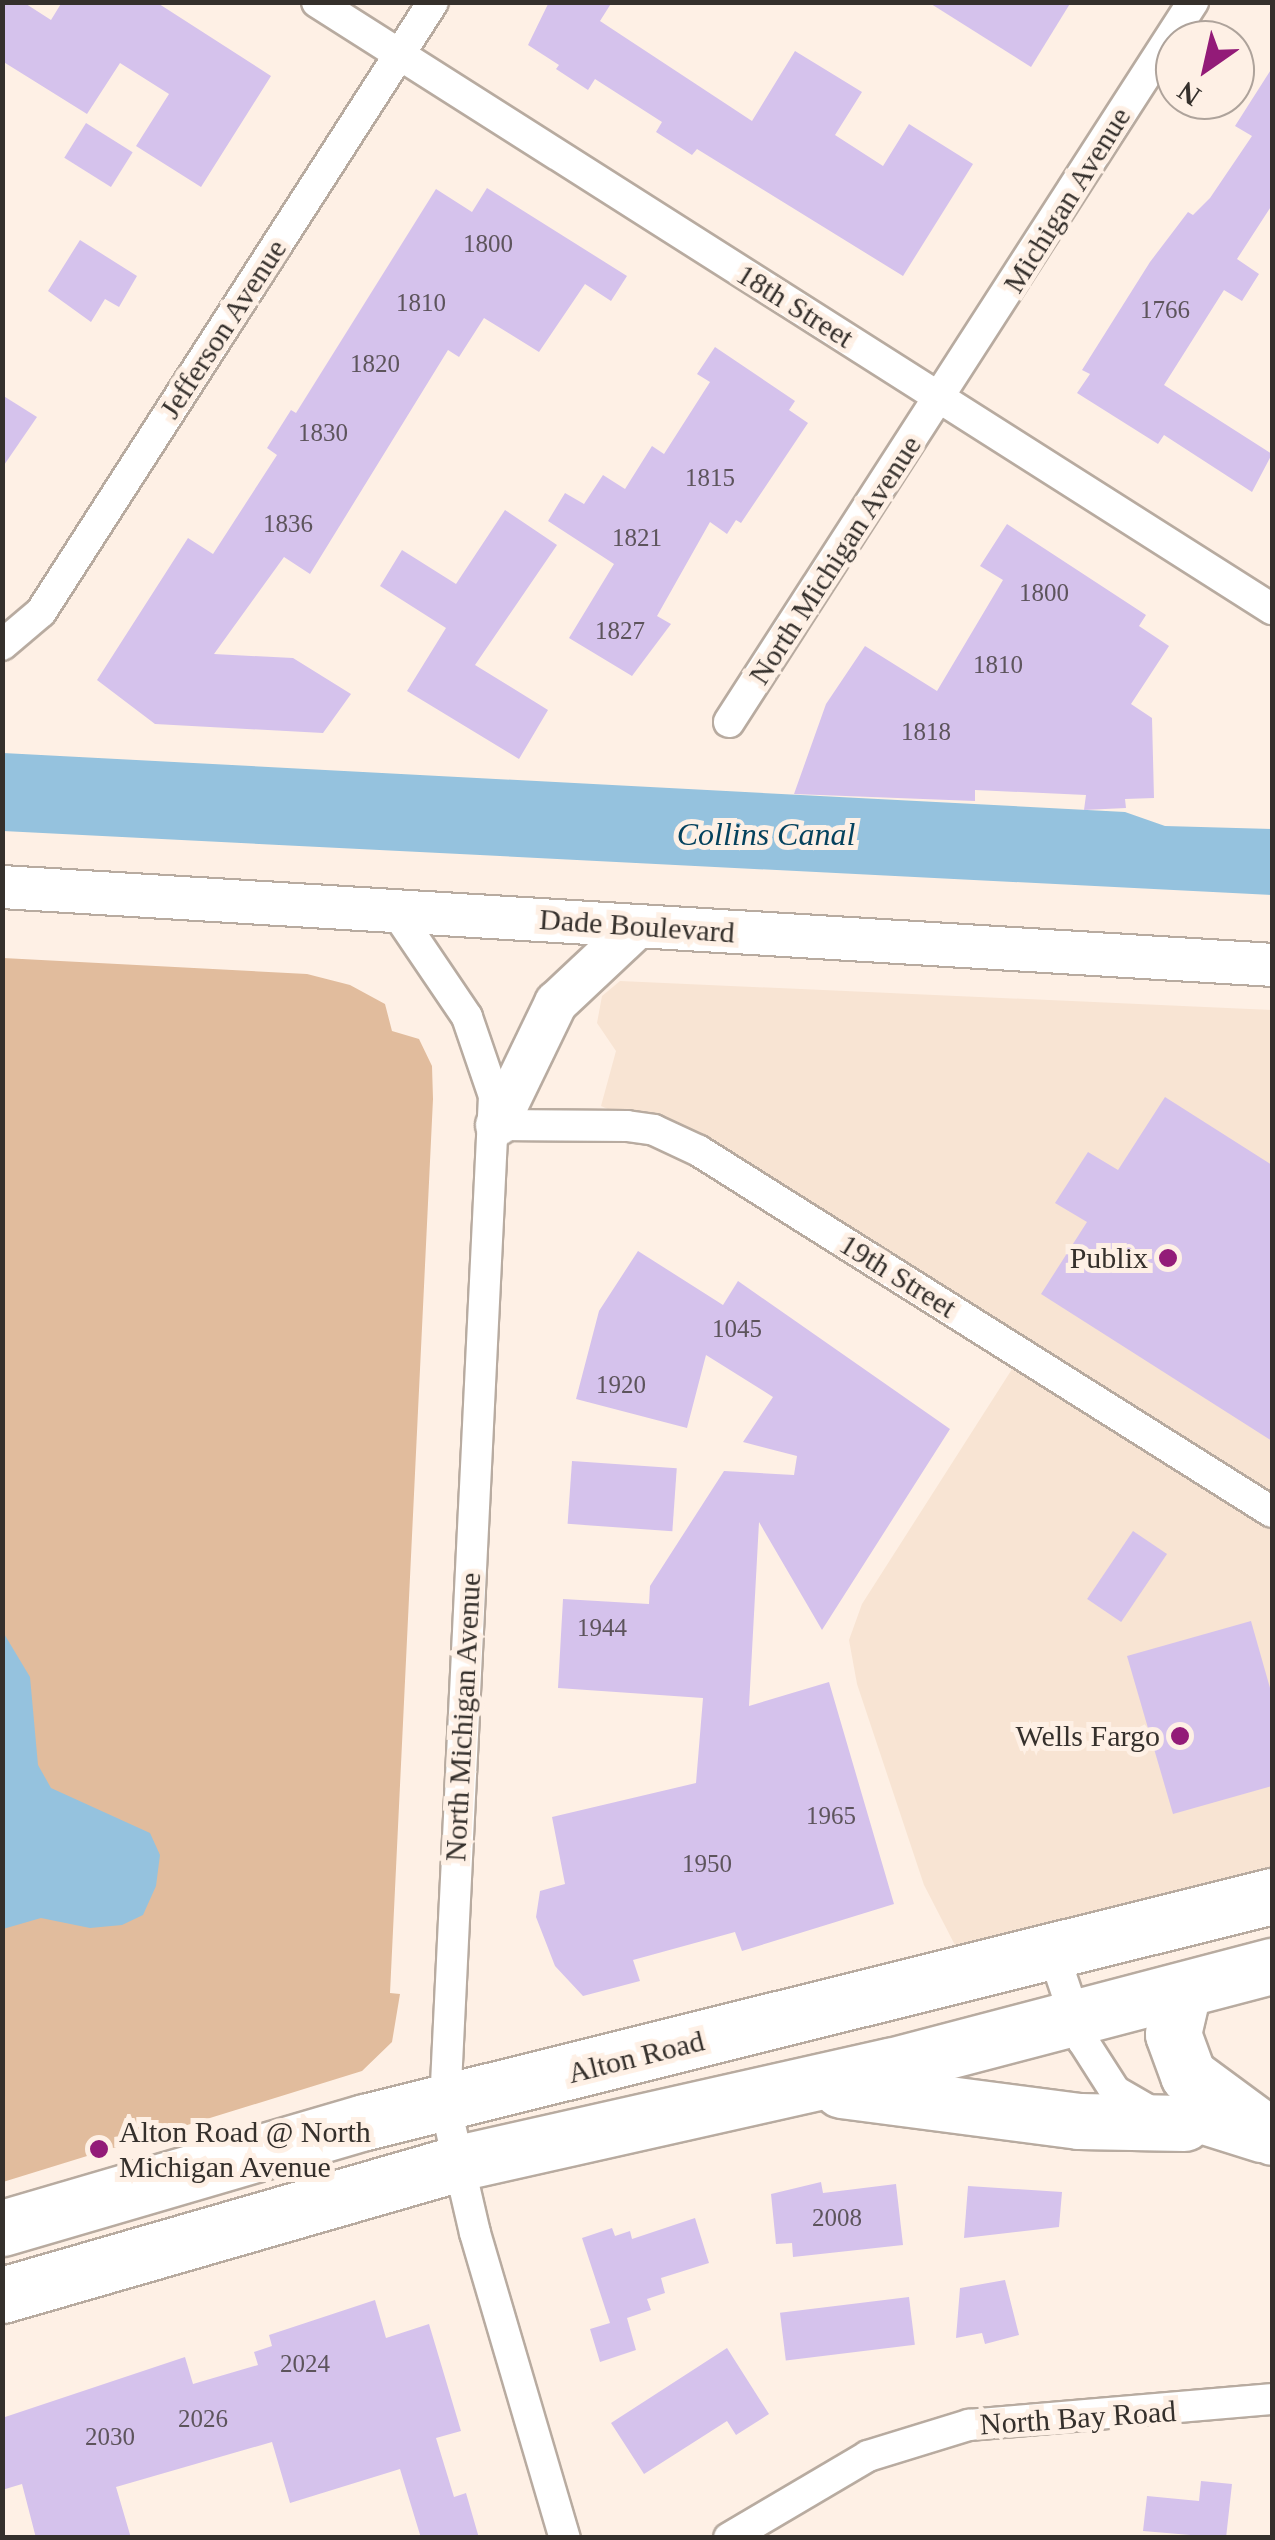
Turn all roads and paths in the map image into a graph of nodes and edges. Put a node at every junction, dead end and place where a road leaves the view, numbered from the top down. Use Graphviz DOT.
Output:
graph roads {
  1 [pos="317,2"];
  2 [pos="433,2"];
  3 [pos="1193,2"];
  4 [pos="400,55"];
  5 [pos="942,398"];
  6 [pos="1272,610"];
  7 [pos="2,645"];
  8 [pos="729,722"];
  9 [pos="2,887"];
  10 [pos="394,909"];
  11 [pos="637,926"];
  12 [pos="1272,965"];
  13 [pos="496,1124"];
  14 [pos="1272,1512"];
  15 [pos="1272,1896"];
  16 [pos="1054,1955"];
  17 [pos="1272,1966"];
  18 [pos="1182,1991"];
  19 [pos="1073,2018"];
  20 [pos="803,2085"];
  21 [pos="445,2104"];
  22 [pos="1184,2124"];
  23 [pos="1272,2137"];
  24 [pos="1272,2151"];
  25 [pos="458,2163"];
  26 [pos="2,2228"];
  27 [pos="2,2295"];
  28 [pos="1272,2399"];
  29 [pos="565,2538"];
  30 [pos="729,2538"];
  1 -- 4 [label="street, 18th Street"];
  2 -- 4 [label="street, Jefferson Avenue"];
  3 -- 5 [label="street, Michigan Avenue"];
  4 -- 5 [label="street, 18th Street"];
  4 -- 7 [label="street, Jefferson Avenue"];
  5 -- 6 [label="street, 18th Street"];
  5 -- 8 [label="street, North Michigan Avenue"];
  9 -- 10 [label="main road, Dade Boulevard"];
  10 -- 11 [label="main road, Dade Boulevard"];
  10 -- 13 [label="street, North Michigan Avenue"];
  11 -- 12 [label="main road, Dade Boulevard"];
  11 -- 13 [label="main road"];
  13 -- 14 [label="street, 19th Street"];
  13 -- 21 [label="street, North Michigan Avenue"];
  15 -- 16 [label="highway, Alton Road"];
  16 -- 19 [label="street"];
  16 -- 21 [label="highway, Alton Road"];
  17 -- 18 [label="highway, Alton Road"];
  18 -- 19 [label="highway, Alton Road"];
  18 -- 23 [label="highway"];
  19 -- 20 [label="highway, Alton Road"];
  19 -- 22 [label="street"];
  20 -- 22 [label="highway"];
  20 -- 25 [label="highway, Alton Road"];
  21 -- 25 [label="street, North Michigan Avenue"];
  21 -- 26 [label="highway, Alton Road"];
  22 -- 24 [label="street"];
  25 -- 27 [label="highway, Alton Road"];
  25 -- 29 [label="street, North Michigan Avenue"];
  28 -- 30 [label="street, North Bay Road"];
}
